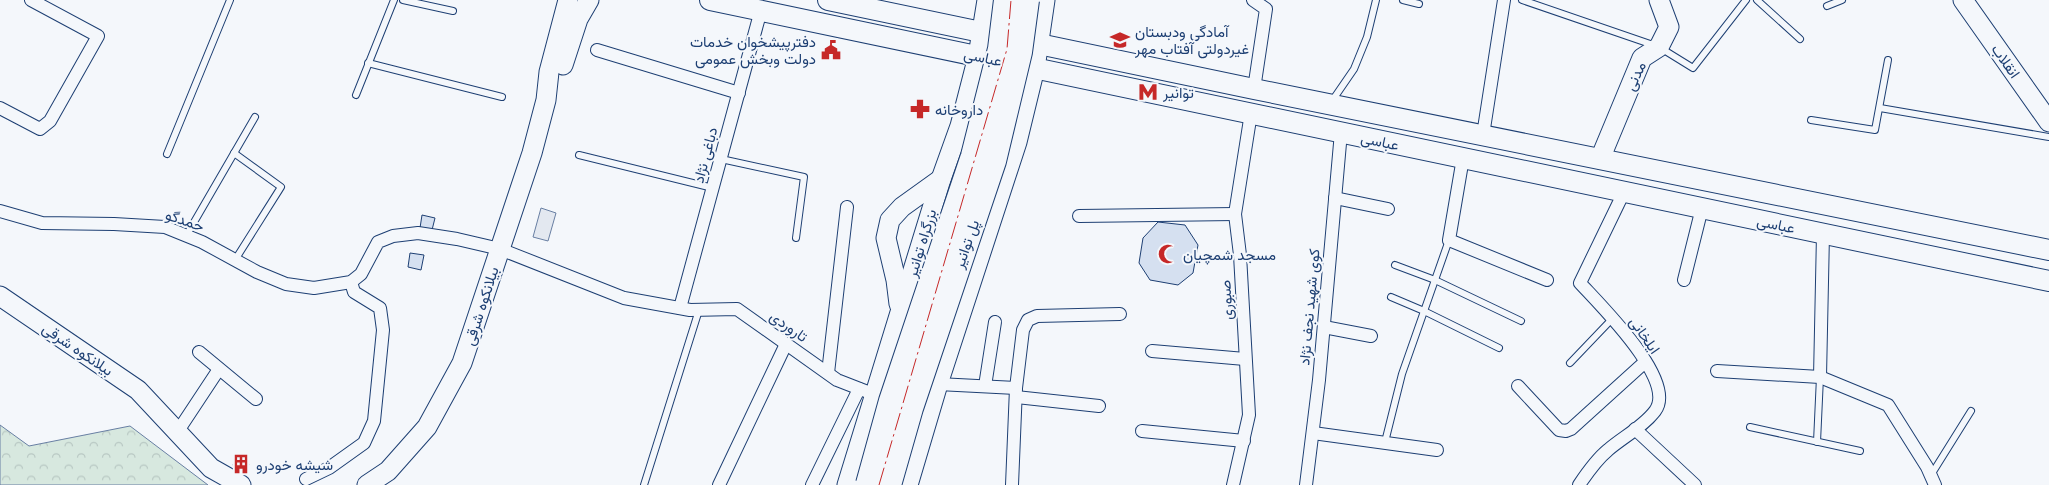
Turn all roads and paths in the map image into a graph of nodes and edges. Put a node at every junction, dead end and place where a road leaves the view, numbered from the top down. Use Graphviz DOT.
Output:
graph roads {
  1 [pos="31,0"];
  2 [pos="230,0"];
  3 [pos="394,0"];
  4 [pos="403,0"];
  5 [pos="568,0"];
  6 [pos="589,0"];
  7 [pos="710,0"];
  8 [pos="828,0"];
  9 [pos="987,0"];
  10 [pos="1006,0"];
  11 [pos="1027,0"];
  12 [pos="1045,0"];
  13 [pos="1253,0"];
  14 [pos="1376,0"];
  15 [pos="1403,0"];
  16 [pos="1504,0"];
  17 [pos="1522,0"];
  18 [pos="1659,0"];
  19 [pos="1746,0"];
  20 [pos="1757,0"];
  21 [pos="1842,0"];
  22 [pos="1964,0"];
  23 [pos="1419,4"];
  24 [pos="1827,6"];
  25 [pos="761,10"];
  26 [pos="453,11"];
  27 [pos="982,32"];
  28 [pos="1800,39"];
  29 [pos="1039,44"];
  30 [pos="1659,47"];
  31 [pos="597,50"];
  32 [pos="978,56"];
  33 [pos="1888,60"];
  34 [pos="368,63"];
  35 [pos="1035,68"];
  36 [pos="1254,89"];
  37 [pos="739,93"];
  38 [pos="356,95"];
  39 [pos="502,97"];
  40 [pos="546,100"];
  41 [pos="1330,104"];
  42 [pos="0,108"];
  43 [pos="1880,108"];
  44 [pos="1250,113"];
  45 [pos="255,117"];
  46 [pos="1811,120"];
  47 [pos="2049,122"];
  48 [pos="960,126"];
  49 [pos="1340,132"];
  50 [pos="1491,137"];
  51 [pos="2049,137"];
  52 [pos="1017,142"];
  53 [pos="234,153"];
  54 [pos="167,154"];
  55 [pos="580,155"];
  56 [pos="1463,158"];
  57 [pos="721,159"];
  58 [pos="1600,159"];
  59 [pos="1494,165"];
  60 [pos="941,179"];
  61 [pos="713,188"];
  62 [pos="1624,192"];
  63 [pos="1335,198"];
  64 [pos="847,206"];
  65 [pos="1702,208"];
  66 [pos="1388,209"];
  67 [pos="0,211"];
  68 [pos="1235,214"];
  69 [pos="1080,216"];
  70 [pos="1823,234"];
  71 [pos="186,236"];
  72 [pos="796,238"];
  73 [pos="1449,240"];
  74 [pos="500,249"];
  75 [pos="2049,250"];
  76 [pos="235,260"];
  77 [pos="1395,264"];
  78 [pos="1435,280"];
  79 [pos="1547,280"];
  80 [pos="1684,280"];
  81 [pos="2049,281"];
  82 [pos="351,282"];
  83 [pos="0,296"];
  84 [pos="1391,298"];
  85 [pos="680,308"];
  86 [pos="699,310"];
  87 [pos="900,311"];
  88 [pos="1424,311"];
  89 [pos="1120,314"];
  90 [pos="1613,318"];
  91 [pos="1521,321"];
  92 [pos="995,322"];
  93 [pos="1324,327"];
  94 [pos="1371,336"];
  95 [pos="786,344"];
  96 [pos="1499,348"];
  97 [pos="1152,351"];
  98 [pos="199,352"];
  99 [pos="1245,359"];
  100 [pos="1645,362"];
  101 [pos="1570,363"];
  102 [pos="219,369"];
  103 [pos="1717,370"];
  104 [pos="828,373"];
  105 [pos="1820,377"];
  106 [pos="938,384"];
  107 [pos="985,386"];
  108 [pos="1518,386"];
  109 [pos="866,392"];
  110 [pos="1016,393"];
  111 [pos="256,398"];
  112 [pos="1099,406"];
  113 [pos="1971,411"];
  114 [pos="1750,427"];
  115 [pos="1635,429"];
  116 [pos="178,431"];
  117 [pos="1142,431"];
  118 [pos="1313,433"];
  119 [pos="1244,440"];
  120 [pos="1385,442"];
  121 [pos="1817,442"];
  122 [pos="1437,450"];
  123 [pos="1860,450"];
  124 [pos="306,479"];
  125 [pos="1933,481"];
  126 [pos="240,485"];
  127 [pos="367,485"];
  128 [pos="644,485"];
  129 [pos="719,485"];
  130 [pos="812,485"];
  131 [pos="868,485"];
  132 [pos="908,485"];
  133 [pos="1012,485"];
  134 [pos="1234,485"];
  135 [pos="1306,485"];
  136 [pos="1579,485"];
  137 [pos="1695,485"];
  1 -- 42 [label="street"];
  2 -- 54 [label="lane"];
  3 -- 34 [label="lane"];
  4 -- 26 [label="lane"];
  5 -- 40 [label="street, بیلانکوه شرقی"];
  6 -- 40 [label="street, بیلانکوه شرقی"];
  7 -- 25 [label="main road, عباسى"];
  8 -- 27 [label="main road, عباسى"];
  9 -- 27 [label="street, بزرگراه توانیر"];
  10 -- 131 [label="highway, پل توانیر, bridge"];
  11 -- 131 [label="highway, پل توانیر, bridge"];
  12 -- 29 [label="street"];
  13 -- 36 [label="street"];
  14 -- 41 [label="lane"];
  15 -- 23 [label="lane"];
  16 -- 50 [label="street"];
  17 -- 30 [label="lane"];
  18 -- 30 [label="street, مدنی"];
  19 -- 30 [label="lane"];
  20 -- 28 [label="lane"];
  21 -- 24 [label="lane"];
  22 -- 47 [label="street, انقلاب"];
  25 -- 32 [label="main road, عباسى"];
  25 -- 37 [label="street, دباغی نژاد"];
  27 -- 29 [label="main road, عباسى"];
  27 -- 32 [label="street, بزرگراه توانیر"];
  29 -- 35 [label="street"];
  29 -- 36 [label="main road, عباسى"];
  30 -- 58 [label="street, مدنی"];
  31 -- 37 [label="street"];
  32 -- 35 [label="main road, عباسى"];
  32 -- 48 [label="street, بزرگراه توانیر"];
  33 -- 43 [label="lane"];
  34 -- 38 [label="lane"];
  34 -- 39 [label="lane"];
  35 -- 44 [label="main road, عباسى"];
  35 -- 52 [label="street"];
  36 -- 41 [label="main road, عباسى"];
  37 -- 57 [label="street, دباغی نژاد"];
  40 -- 74 [label="street, بیلانکوه شرقی"];
  41 -- 50 [label="main road, عباسى"];
  43 -- 46 [label="lane"];
  43 -- 51 [label="lane"];
  44 -- 49 [label="main road, عباسى"];
  44 -- 68 [label="street, صبوری"];
  45 -- 53 [label="lane"];
  48 -- 52 [label="street"];
  48 -- 60 [label="street, بزرگراه توانیر"];
  49 -- 56 [label="main road, عباسى"];
  49 -- 63 [label="street, کوی شهید نجف نژاد"];
  50 -- 58 [label="main road, عباسى"];
  50 -- 59 [label="main road"];
  52 -- 106 [label="street"];
  53 -- 71 [label="lane"];
  53 -- 76 [label="lane"];
  55 -- 61 [label="lane"];
  56 -- 59 [label="main road, عباسى"];
  56 -- 73 [label="street"];
  57 -- 61 [label="street, دباغی نژاد"];
  57 -- 72 [label="lane"];
  58 -- 75 [label="main road, عباسى"];
  59 -- 62 [label="main road, عباسى"];
  60 -- 87 [label="street, بزرگراه توانیر"];
  60 -- 87 [label="street"];
  61 -- 85 [label="street, دباغی نژاد"];
  62 -- 65 [label="main road, عباسى"];
  62 -- 90 [label="street, ایلخانی"];
  63 -- 66 [label="street"];
  63 -- 93 [label="street, کوی شهید نجف نژاد"];
  64 -- 104 [label="street"];
  65 -- 70 [label="main road, عباسى"];
  65 -- 80 [label="street"];
  67 -- 71 [label="street, حمدگو"];
  68 -- 69 [label="street"];
  68 -- 99 [label="street, صبوری"];
  70 -- 81 [label="main road, عباسى"];
  70 -- 105 [label="street"];
  71 -- 76 [label="street, حمدگو"];
  73 -- 78 [label="lane"];
  73 -- 79 [label="street"];
  74 -- 82 [label="street, تاروردی"];
  74 -- 85 [label="street, تاروردی"];
  74 -- 127 [label="street, بیلانکوه شرقی"];
  76 -- 82 [label="street, حمدگو"];
  77 -- 78 [label="lane"];
  78 -- 88 [label="lane"];
  78 -- 91 [label="lane"];
  82 -- 124 [label="street"];
  83 -- 116 [label="street, بیلانکوه شرقی"];
  84 -- 88 [label="lane"];
  85 -- 86 [label="street, تاروردی"];
  86 -- 95 [label="street, تاروردی"];
  86 -- 128 [label="lane"];
  87 -- 109 [label="street, بزرگراه توانیر"];
  88 -- 96 [label="lane"];
  88 -- 120 [label="lane"];
  89 -- 110 [label="street"];
  90 -- 100 [label="street, ایلخانی"];
  90 -- 101 [label="lane"];
  92 -- 107 [label="street"];
  93 -- 94 [label="street"];
  93 -- 118 [label="street, کوی شهید نجف نژاد"];
  95 -- 104 [label="street, تاروردی"];
  95 -- 129 [label="street"];
  97 -- 99 [label="street"];
  98 -- 102 [label="street"];
  99 -- 119 [label="street, صبوری"];
  100 -- 108 [label="street"];
  100 -- 115 [label="street, ایلخانی"];
  102 -- 111 [label="street"];
  102 -- 116 [label="street"];
  103 -- 105 [label="street"];
  104 -- 109 [label="street, تاروردی"];
  105 -- 121 [label="lane"];
  105 -- 125 [label="street"];
  106 -- 107 [label="street"];
  106 -- 132 [label="street"];
  107 -- 110 [label="street"];
  109 -- 130 [label="street"];
  109 -- 131 [label="street, بزرگراه توانیر"];
  110 -- 112 [label="street"];
  110 -- 133 [label="street"];
  113 -- 125 [label="lane"];
  114 -- 121 [label="lane"];
  115 -- 136 [label="street, ایلخانی"];
  115 -- 137 [label="street"];
  116 -- 126 [label="street, بیلانکوه شرقی"];
  117 -- 119 [label="street"];
  118 -- 120 [label="street"];
  118 -- 135 [label="street, کوی شهید نجف نژاد"];
  119 -- 134 [label="street, صبوری"];
  120 -- 122 [label="street"];
  121 -- 123 [label="lane"];
}
